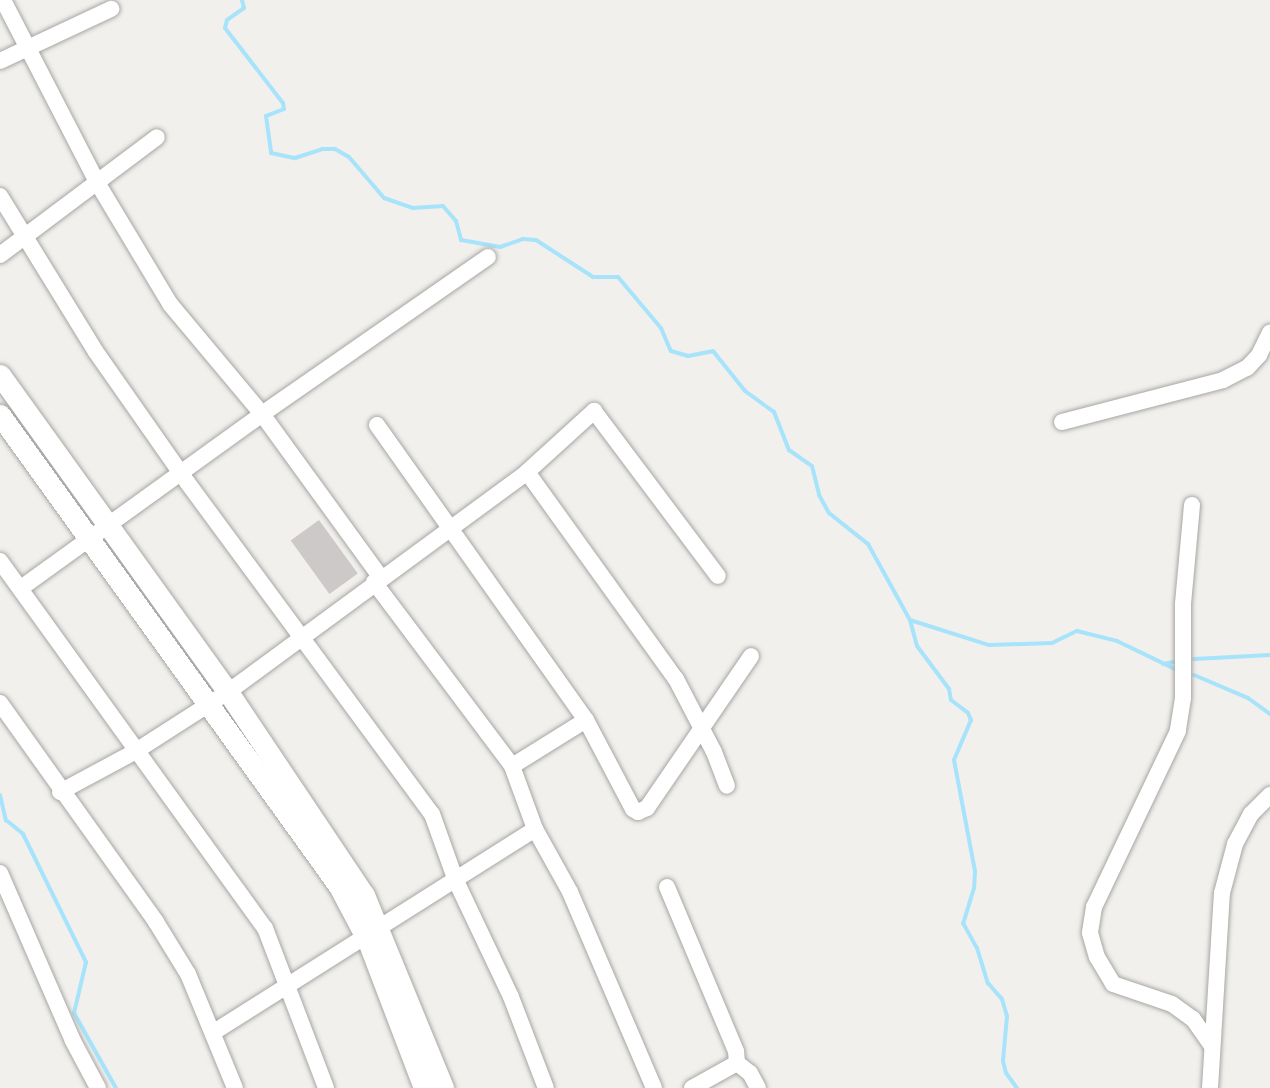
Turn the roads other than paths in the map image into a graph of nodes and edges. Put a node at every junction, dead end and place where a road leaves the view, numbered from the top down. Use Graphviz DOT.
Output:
graph roads {
  1 [pos="3,0"];
  2 [pos="111,9"];
  3 [pos="28,47"];
  4 [pos="0,61"];
  5 [pos="157,137"];
  6 [pos="98,184"];
  7 [pos="0,196"];
  8 [pos="24,237"];
  9 [pos="0,255"];
  10 [pos="488,257"];
  11 [pos="1270,335"];
  12 [pos="1270,347"];
  13 [pos="0,375"];
  14 [pos="262,414"];
  15 [pos="0,415"];
  16 [pos="1062,422"];
  17 [pos="377,425"];
  18 [pos="527,472"];
  19 [pos="180,473"];
  20 [pos="1192,505"];
  21 [pos="108,525"];
  22 [pos="453,529"];
  23 [pos="90,538"];
  24 [pos="0,561"];
  25 [pos="718,576"];
  26 [pos="377,580"];
  27 [pos="21,588"];
  28 [pos="301,638"];
  29 [pos="751,656"];
  30 [pos="228,692"];
  31 [pos="0,703"];
  32 [pos="210,704"];
  33 [pos="586,720"];
  34 [pos="702,728"];
  35 [pos="136,751"];
  36 [pos="512,766"];
  37 [pos="727,786"];
  38 [pos="60,792"];
  39 [pos="1270,795"];
  40 [pos="535,829"];
  41 [pos="0,873"];
  42 [pos="456,881"];
  43 [pos="667,888"];
  44 [pos="373,933"];
  45 [pos="289,986"];
  46 [pos="214,1032"];
  47 [pos="1212,1046"];
  48 [pos="737,1063"];
  49 [pos="98,1088"];
  50 [pos="235,1088"];
  51 [pos="326,1088"];
  52 [pos="424,1088"];
  53 [pos="443,1088"];
  54 [pos="546,1088"];
  55 [pos="654,1088"];
  56 [pos="692,1088"];
  57 [pos="758,1088"];
  58 [pos="1209,1088"];
  1 -- 3 [label="street"];
  2 -- 3 [label="street"];
  3 -- 4 [label="street"];
  3 -- 6 [label="street"];
  5 -- 6 [label="street"];
  6 -- 8 [label="street"];
  6 -- 14 [label="street"];
  7 -- 8 [label="street"];
  8 -- 9 [label="street"];
  8 -- 19 [label="street"];
  10 -- 14 [label="street"];
  11 -- 12 [label="street"];
  11 -- 16 [label="street"];
  13 -- 21 [label="main road"];
  14 -- 19 [label="street"];
  14 -- 26 [label="street"];
  15 -- 23 [label="main road"];
  17 -- 22 [label="street"];
  18 -- 22 [label="street"];
  18 -- 25 [label="street"];
  18 -- 34 [label="street"];
  19 -- 21 [label="street"];
  19 -- 28 [label="street"];
  20 -- 47 [label="street"];
  21 -- 23 [label="street"];
  21 -- 30 [label="main road"];
  22 -- 26 [label="street"];
  22 -- 33 [label="street"];
  23 -- 27 [label="street"];
  23 -- 32 [label="main road"];
  24 -- 27 [label="street"];
  26 -- 28 [label="street"];
  26 -- 36 [label="street"];
  27 -- 35 [label="street"];
  28 -- 30 [label="street"];
  28 -- 42 [label="street"];
  29 -- 34 [label="street"];
  30 -- 32 [label="street"];
  30 -- 44 [label="main road"];
  31 -- 38 [label="street"];
  32 -- 35 [label="street"];
  32 -- 44 [label="main road"];
  33 -- 34 [label="street"];
  33 -- 36 [label="street"];
  34 -- 37 [label="street"];
  35 -- 38 [label="street"];
  35 -- 45 [label="street"];
  36 -- 40 [label="street"];
  38 -- 46 [label="street"];
  39 -- 47 [label="street"];
  40 -- 42 [label="street"];
  40 -- 55 [label="street"];
  41 -- 49 [label="street"];
  42 -- 44 [label="street"];
  42 -- 54 [label="street"];
  43 -- 48 [label="street"];
  44 -- 45 [label="street"];
  44 -- 52 [label="main road"];
  44 -- 53 [label="main road"];
  45 -- 46 [label="street"];
  45 -- 51 [label="street"];
  46 -- 50 [label="street"];
  47 -- 58 [label="street"];
  48 -- 56 [label="street"];
  48 -- 57 [label="street"];
}
